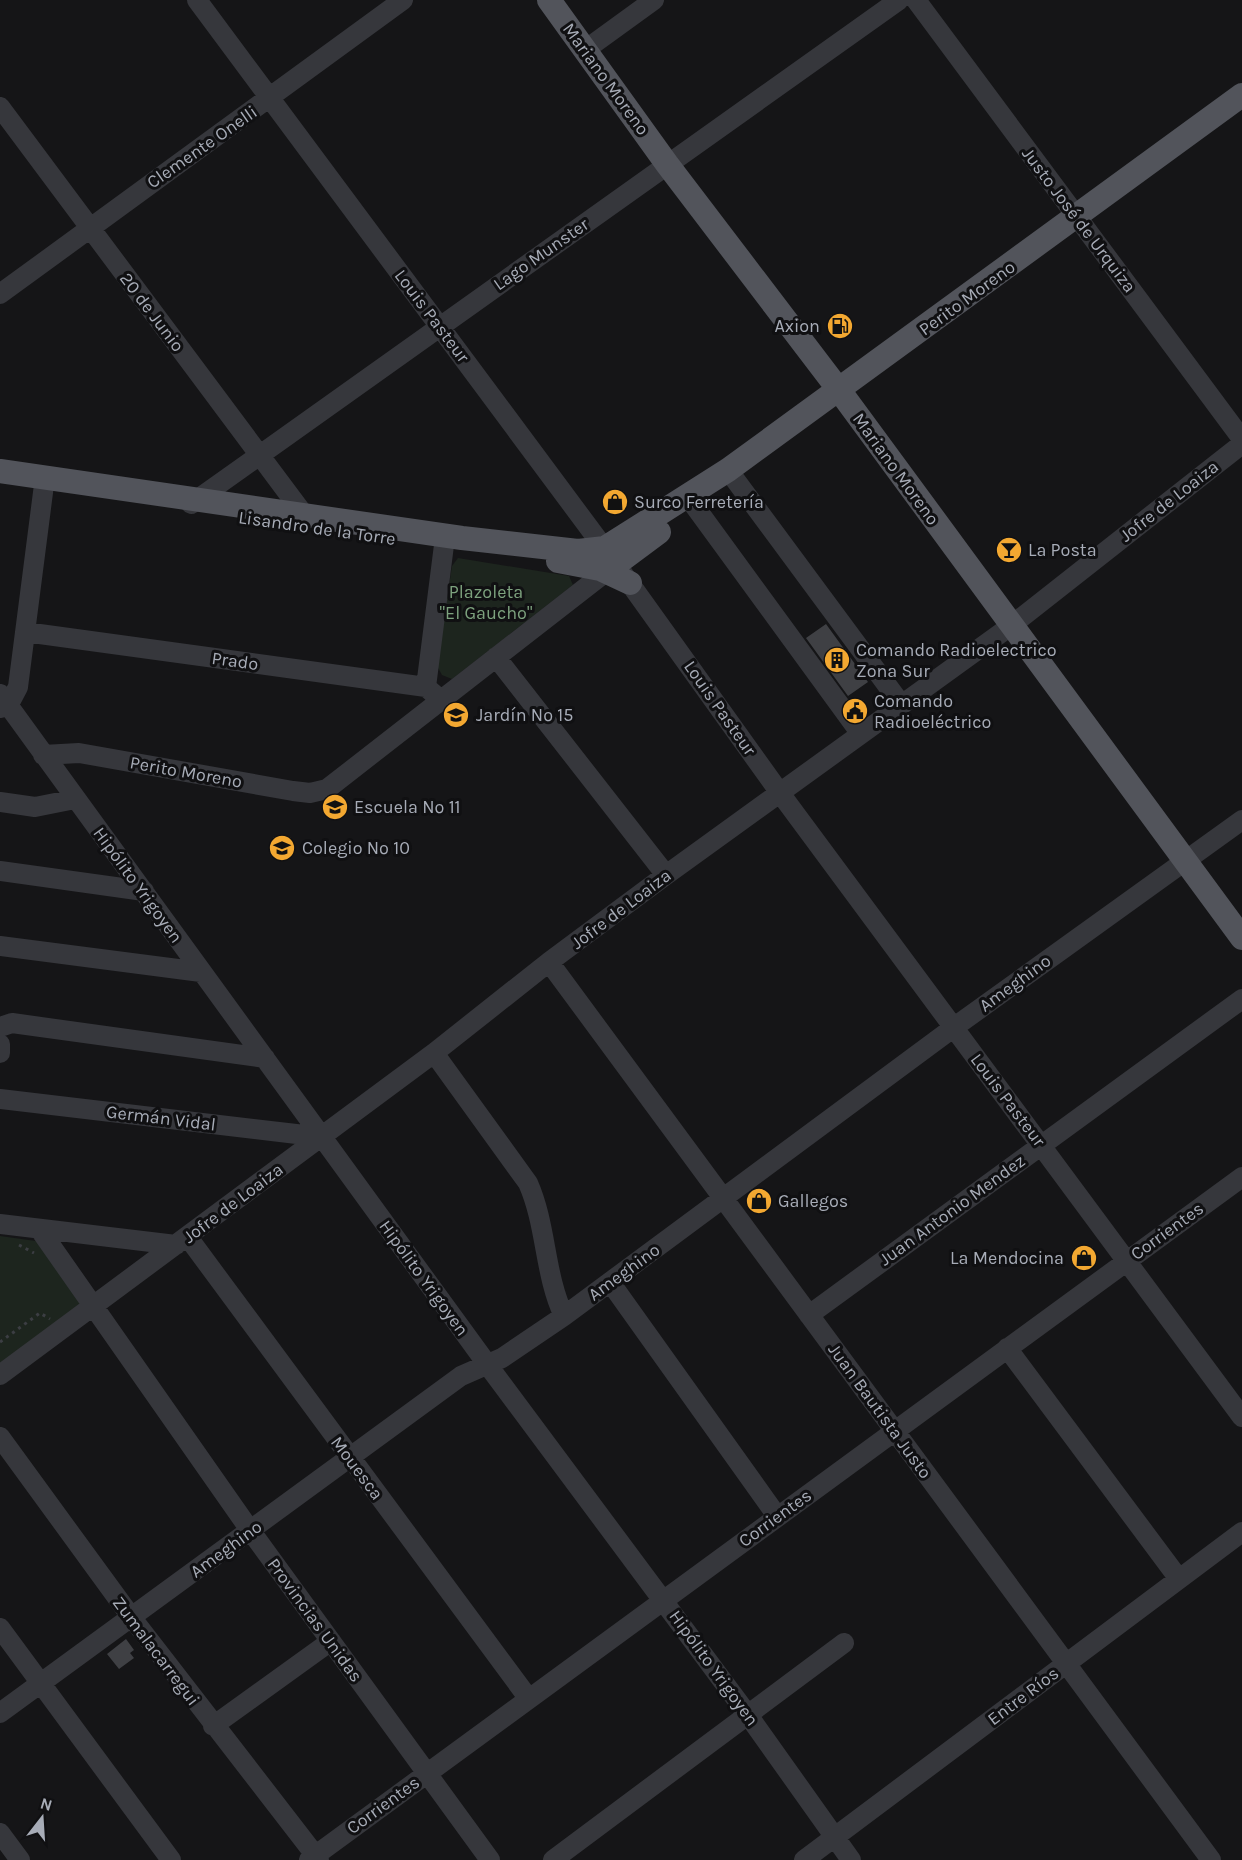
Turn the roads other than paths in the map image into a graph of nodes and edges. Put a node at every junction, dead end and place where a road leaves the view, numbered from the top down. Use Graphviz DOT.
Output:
graph roads {
  1 [pos="197,0"];
  2 [pos="404,0"];
  3 [pos="549,0"];
  4 [pos="654,0"];
  5 [pos="899,0"];
  6 [pos="916,0"];
  7 [pos="585,50"];
  8 [pos="1242,95"];
  9 [pos="270,99"];
  10 [pos="0,107"];
  11 [pos="667,164"];
  12 [pos="1078,217"];
  13 [pos="89,227"];
  14 [pos="0,293"];
  15 [pos="439,325"];
  16 [pos="839,390"];
  17 [pos="1242,439"];
  18 [pos="1242,444"];
  19 [pos="258,455"];
  20 [pos="728,470"];
  21 [pos="0,471"];
  22 [pos="0,484"];
  23 [pos="45,484"];
  24 [pos="688,497"];
  25 [pos="190,505"];
  26 [pos="305,516"];
  27 [pos="444,545"];
  28 [pos="614,567"];
  29 [pos="1012,625"];
  30 [pos="25,632"];
  31 [pos="496,657"];
  32 [pos="433,693"];
  33 [pos="3,703"];
  34 [pos="901,704"];
  35 [pos="861,734"];
  36 [pos="43,755"];
  37 [pos="780,793"];
  38 [pos="75,799"];
  39 [pos="0,802"];
  40 [pos="1242,820"];
  41 [pos="1185,862"];
  42 [pos="0,871"];
  43 [pos="666,875"];
  44 [pos="144,891"];
  45 [pos="1242,938"];
  46 [pos="0,946"];
  47 [pos="549,962"];
  48 [pos="201,972"];
  49 [pos="1242,999"];
  50 [pos="0,1027"];
  51 [pos="953,1028"];
  52 [pos="0,1044"];
  53 [pos="0,1053"];
  54 [pos="434,1053"];
  55 [pos="265,1058"];
  56 [pos="0,1099"];
  57 [pos="322,1137"];
  58 [pos="1042,1144"];
  59 [pos="1242,1177"];
  60 [pos="723,1199"];
  61 [pos="0,1224"];
  62 [pos="40,1230"];
  63 [pos="182,1241"];
  64 [pos="1127,1260"];
  65 [pos="610,1282"];
  66 [pos="93,1306"];
  67 [pos="809,1315"];
  68 [pos="564,1316"];
  69 [pos="1007,1348"];
  70 [pos="487,1364"];
  71 [pos="0,1375"];
  72 [pos="1242,1417"];
  73 [pos="895,1432"];
  74 [pos="0,1437"];
  75 [pos="350,1459"];
  76 [pos="777,1516"];
  77 [pos="250,1530"];
  78 [pos="1242,1532"];
  79 [pos="1179,1579"];
  80 [pos="664,1601"];
  81 [pos="132,1618"];
  82 [pos="0,1628"];
  83 [pos="331,1641"];
  84 [pos="844,1643"];
  85 [pos="1065,1665"];
  86 [pos="41,1683"];
  87 [pos="529,1699"];
  88 [pos="0,1713"];
  89 [pos="748,1714"];
  90 [pos="213,1726"];
  91 [pos="426,1773"];
  92 [pos="0,1833"];
  93 [pos="834,1838"];
  94 [pos="314,1858"];
  95 [pos="20,1860"];
  96 [pos="171,1860"];
  97 [pos="490,1860"];
  98 [pos="553,1860"];
  99 [pos="804,1860"];
  100 [pos="851,1860"];
  101 [pos="1211,1860"];
  1 -- 9 [label="street, Louis Pasteur"];
  2 -- 9 [label="street, Clemente Onelli"];
  3 -- 7 [label="main road, Mariano Moreno"];
  4 -- 7 [label="street"];
  5 -- 11 [label="street, Lago Munster"];
  6 -- 12 [label="street, Justo José de Urquiza"];
  7 -- 11 [label="main road, Mariano Moreno"];
  8 -- 12 [label="main road, Perito Moreno"];
  9 -- 13 [label="street, Clemente Onelli"];
  9 -- 15 [label="street, Louis Pasteur"];
  10 -- 13 [label="street, 20 de Junio"];
  11 -- 15 [label="street, Lago Munster"];
  11 -- 16 [label="main road, Mariano Moreno"];
  12 -- 16 [label="main road, Perito Moreno"];
  12 -- 17 [label="street, Justo José de Urquiza"];
  13 -- 14 [label="street, Clemente Onelli"];
  13 -- 19 [label="street, 20 de Junio"];
  15 -- 19 [label="street, Lago Munster"];
  15 -- 28 [label="street, Louis Pasteur"];
  16 -- 20 [label="main road, Perito Moreno"];
  16 -- 29 [label="main road, Mariano Moreno"];
  18 -- 29 [label="street, Jofre de Loaiza"];
  19 -- 25 [label="street, Lago Munster"];
  19 -- 26 [label="street, 20 de Junio"];
  20 -- 24 [label="main road, Perito Moreno"];
  20 -- 34 [label="street"];
  21 -- 23 [label="main road, Lisandro de la Torre"];
  22 -- 23 [label="main road, Lisandro de la Torre"];
  23 -- 25 [label="main road, Lisandro de la Torre"];
  23 -- 30 [label="street"];
  24 -- 28 [label="main road, Perito Moreno"];
  24 -- 35 [label="street"];
  25 -- 26 [label="main road, Lisandro de la Torre"];
  25 -- 27 [label="main road, Lisandro de la Torre"];
  26 -- 28 [label="main road, Lisandro de la Torre"];
  27 -- 28 [label="main road, Lisandro de la Torre"];
  27 -- 32 [label="street"];
  28 -- 31 [label="street, Perito Moreno"];
  28 -- 37 [label="street, Louis Pasteur"];
  29 -- 34 [label="street, Jofre de Loaiza"];
  29 -- 41 [label="main road, Mariano Moreno"];
  30 -- 32 [label="street, Prado"];
  30 -- 33 [label="street"];
  31 -- 32 [label="street, Perito Moreno"];
  31 -- 43 [label="street"];
  32 -- 36 [label="street, Perito Moreno"];
  33 -- 36 [label="street, Hipólito Yrigoyen"];
  34 -- 35 [label="street, Jofre de Loaiza"];
  35 -- 37 [label="street, Jofre de Loaiza"];
  36 -- 38 [label="street, Hipólito Yrigoyen"];
  37 -- 43 [label="street, Jofre de Loaiza"];
  37 -- 51 [label="street, Louis Pasteur"];
  38 -- 39 [label="street"];
  38 -- 44 [label="street, Hipólito Yrigoyen"];
  40 -- 41 [label="street, Ameghino"];
  41 -- 45 [label="main road, Mariano Moreno"];
  41 -- 51 [label="street, Ameghino"];
  42 -- 44 [label="street"];
  43 -- 47 [label="street, Jofre de Loaiza"];
  44 -- 48 [label="street, Hipólito Yrigoyen"];
  46 -- 48 [label="street"];
  47 -- 54 [label="street, Jofre de Loaiza"];
  47 -- 60 [label="street, Juan Bautista Justo"];
  48 -- 55 [label="street, Hipólito Yrigoyen"];
  49 -- 58 [label="street, Juan Antonio Mendez"];
  50 -- 55 [label="street"];
  51 -- 58 [label="street, Louis Pasteur"];
  51 -- 60 [label="street, Ameghino"];
  52 -- 53 [label="street"];
  54 -- 57 [label="street, Jofre de Loaiza"];
  54 -- 68 [label="street"];
  55 -- 57 [label="street, Hipólito Yrigoyen"];
  56 -- 57 [label="street, Germán Vidal"];
  57 -- 63 [label="street, Jofre de Loaiza"];
  57 -- 70 [label="street, Hipólito Yrigoyen"];
  58 -- 64 [label="street, Louis Pasteur"];
  58 -- 67 [label="street, Juan Antonio Mendez"];
  59 -- 64 [label="street, Corrientes"];
  60 -- 65 [label="street, Ameghino"];
  60 -- 67 [label="street, Juan Bautista Justo"];
  61 -- 62 [label="street"];
  62 -- 63 [label="street"];
  62 -- 66 [label="street, Provincias Unidas"];
  63 -- 66 [label="street, Jofre de Loaiza"];
  63 -- 75 [label="street, Mouesca"];
  64 -- 69 [label="street, Corrientes"];
  64 -- 72 [label="street, Louis Pasteur"];
  65 -- 68 [label="street, Ameghino"];
  65 -- 76 [label="street"];
  66 -- 71 [label="street, Jofre de Loaiza"];
  66 -- 77 [label="street, Provincias Unidas"];
  67 -- 73 [label="street, Juan Bautista Justo"];
  68 -- 70 [label="street, Ameghino"];
  69 -- 73 [label="street, Corrientes"];
  69 -- 79 [label="street"];
  70 -- 75 [label="street, Ameghino"];
  70 -- 80 [label="street, Hipólito Yrigoyen"];
  73 -- 76 [label="street, Corrientes"];
  73 -- 85 [label="street, Juan Bautista Justo"];
  74 -- 81 [label="street, Zumalacarregui"];
  75 -- 77 [label="street, Ameghino"];
  75 -- 87 [label="street, Mouesca"];
  76 -- 80 [label="street, Corrientes"];
  77 -- 81 [label="street, Ameghino"];
  77 -- 83 [label="street, Provincias Unidas"];
  78 -- 79 [label="street, Entre Ríos"];
  79 -- 85 [label="street, Entre Ríos"];
  80 -- 87 [label="street, Corrientes"];
  80 -- 89 [label="street, Hipólito Yrigoyen"];
  81 -- 86 [label="street, Ameghino"];
  81 -- 90 [label="street, Zumalacarregui"];
  82 -- 86 [label="street"];
  83 -- 90 [label="street"];
  83 -- 91 [label="street, Provincias Unidas"];
  84 -- 89 [label="street"];
  85 -- 93 [label="street, Entre Ríos"];
  85 -- 101 [label="street, Juan Bautista Justo"];
  86 -- 88 [label="street, Ameghino"];
  86 -- 96 [label="street"];
  87 -- 91 [label="street, Corrientes"];
  89 -- 93 [label="street, Hipólito Yrigoyen"];
  89 -- 98 [label="street"];
  90 -- 94 [label="street, Zumalacarregui"];
  91 -- 94 [label="street, Corrientes"];
  91 -- 97 [label="street, Provincias Unidas"];
  92 -- 95 [label="street"];
  93 -- 99 [label="street, Entre Ríos"];
  93 -- 100 [label="street, Hipólito Yrigoyen"];
}
